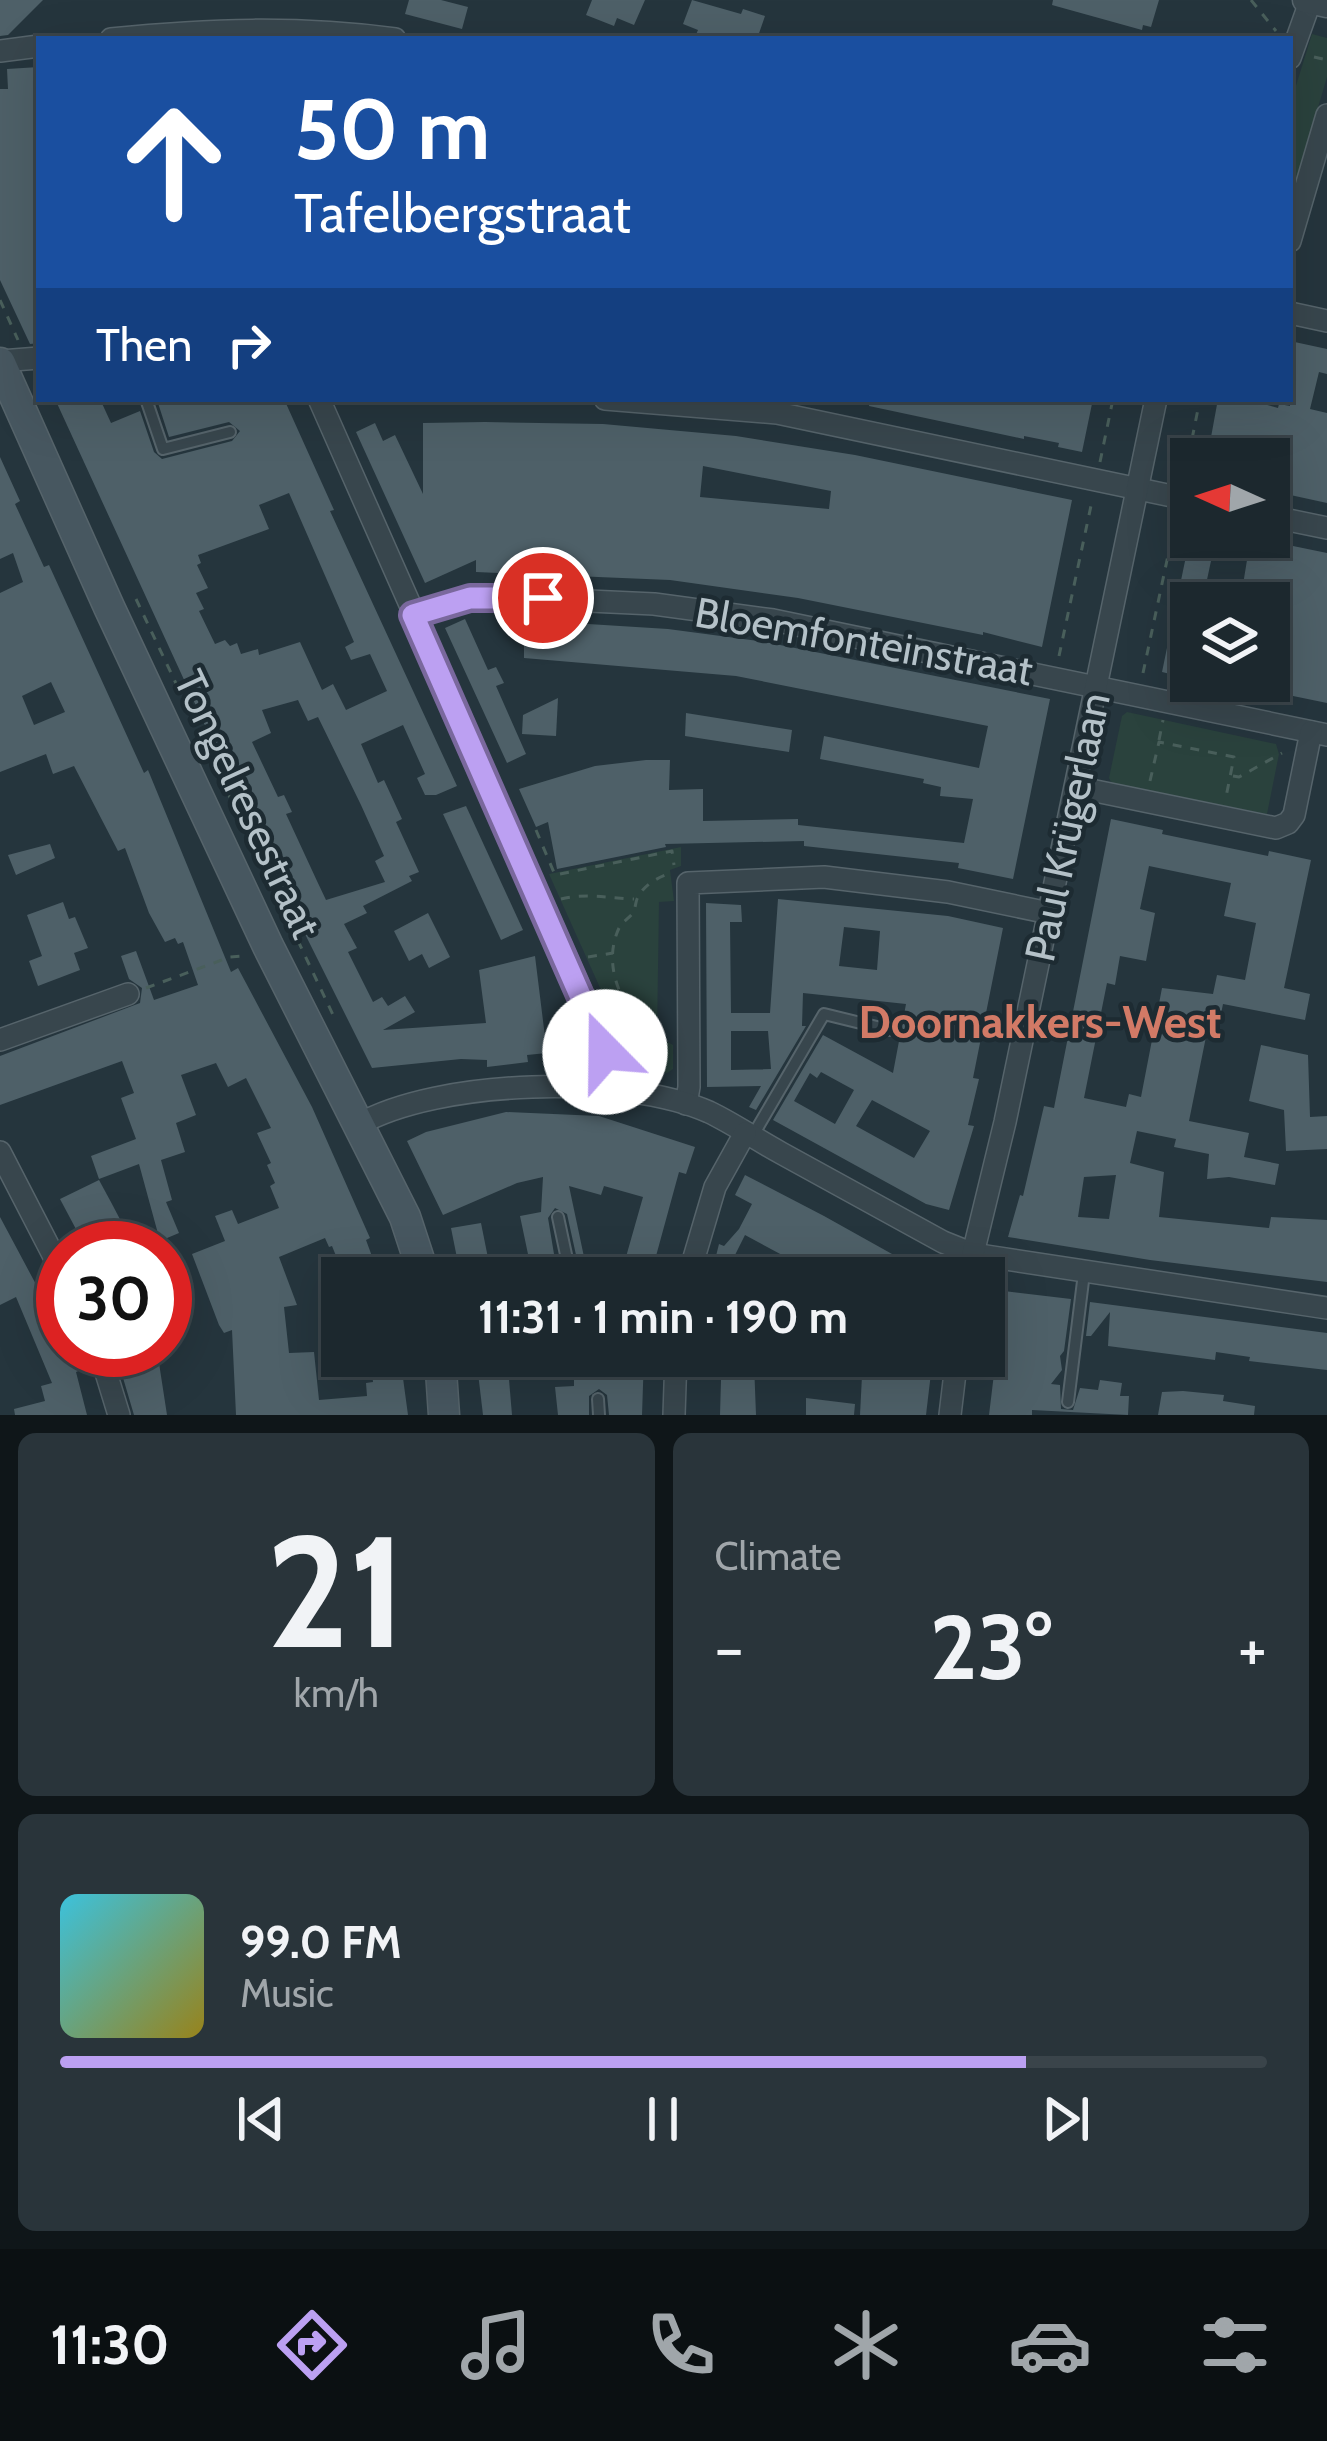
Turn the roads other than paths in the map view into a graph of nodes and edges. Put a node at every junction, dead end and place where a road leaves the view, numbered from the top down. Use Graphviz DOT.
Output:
graph roads {
  1 [pos="1309,0"];
  2 [pos="1327,4"];
  3 [pos="266,34"];
  4 [pos="140,36"];
  5 [pos="369,36"];
  6 [pos="36,46"];
  7 [pos="1293,49"];
  8 [pos="0,51"];
  9 [pos="1327,115"];
  10 [pos="1293,231"];
  11 [pos="1293,314"];
  12 [pos="1327,321"];
  13 [pos="36,358"];
  14 [pos="0,362"];
  15 [pos="147,402"];
  16 [pos="320,402"];
  17 [pos="642,402"];
  18 [pos="1155,402"];
  19 [pos="230,432"];
  20 [pos="1138,488"];
  21 [pos="1170,495"];
  22 [pos="1290,520"];
  23 [pos="1327,528"];
  24 [pos="413,615"];
  25 [pos="1097,684"];
  26 [pos="1315,738"];
  27 [pos="1076,788"];
  28 [pos="1049,913"];
  29 [pos="128,994"];
  30 [pos="889,1030"];
  31 [pos="0,1040"];
  32 [pos="603,1089"];
  33 [pos="686,1104"];
  34 [pos="358,1125"];
  35 [pos="749,1135"];
  36 [pos="0,1152"];
  37 [pos="559,1217"];
  38 [pos="36,1222"];
  39 [pos="973,1254"];
  40 [pos="418,1257"];
  41 [pos="567,1257"];
  42 [pos="694,1257"];
  43 [pos="972,1257"];
  44 [pos="1084,1273"];
  45 [pos="1327,1308"];
  46 [pos="107,1377"];
  47 [pos="441,1377"];
  48 [pos="675,1377"];
  49 [pos="954,1377"];
  50 [pos="598,1399"];
  51 [pos="1068,1402"];
  52 [pos="119,1415"];
  53 [pos="444,1415"];
  54 [pos="599,1415"];
  55 [pos="674,1415"];
  56 [pos="950,1415"];
  1 -- 2 [label="street"];
  1 -- 7 [label="street"];
  3 -- 4 [label="street"];
  3 -- 5 [label="street"];
  6 -- 8 [label="street"];
  9 -- 10 [label="street"];
  11 -- 12 [label="street"];
  13 -- 14 [label="street"];
  14 -- 34 [label="main road, Tongelresestraat"];
  15 -- 19 [label="lane"];
  16 -- 24 [label="street"];
  17 -- 20 [label="street"];
  18 -- 20 [label="street, Paul Krügerlaan"];
  20 -- 21 [label="street"];
  20 -- 25 [label="street, Paul Krügerlaan"];
  22 -- 23 [label="street"];
  24 -- 25 [label="street, Bloemfonteinstraat"];
  24 -- 32 [label="street"];
  25 -- 26 [label="street, Bloemfonteinstraat"];
  25 -- 27 [label="street, Paul Krügerlaan"];
  26 -- 27 [label="street"];
  27 -- 28 [label="street, Paul Krügerlaan"];
  28 -- 33 [label="street"];
  28 -- 39 [label="street, Paul Krügerlaan"];
  29 -- 31 [label="street"];
  30 -- 35 [label="lane"];
  32 -- 33 [label="street"];
  32 -- 34 [label="street"];
  33 -- 35 [label="street"];
  34 -- 40 [label="main road, Tongelresestraat"];
  35 -- 39 [label="street"];
  35 -- 42 [label="street"];
  36 -- 38 [label="street"];
  37 -- 41 [label="lane"];
  39 -- 43 [label="street, Paul Krügerlaan"];
  39 -- 44 [label="street"];
  44 -- 45 [label="street"];
  44 -- 51 [label="lane"];
  46 -- 52 [label="street"];
  47 -- 53 [label="main road"];
  48 -- 55 [label="street"];
  49 -- 56 [label="street"];
  50 -- 54 [label="lane"];
}
